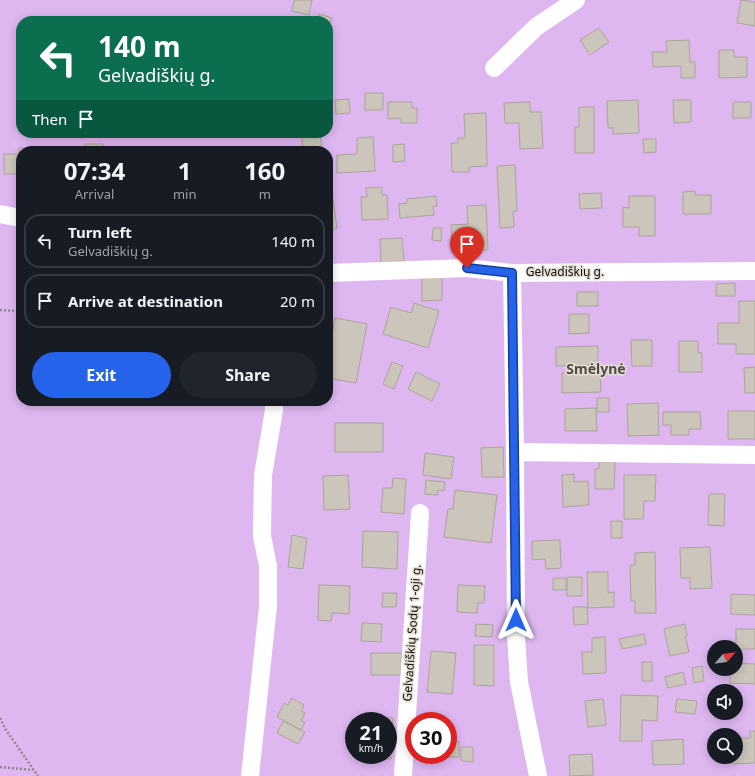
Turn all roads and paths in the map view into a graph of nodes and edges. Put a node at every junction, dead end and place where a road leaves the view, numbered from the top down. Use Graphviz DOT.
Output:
graph roads {
  1 [pos="576,0"];
  2 [pos="494,68"];
  3 [pos="0,214"];
  4 [pos="16,217"];
  5 [pos="755,271"];
  6 [pos="333,273"];
  7 [pos="512,273"];
  8 [pos="0,310"];
  9 [pos="16,311"];
  10 [pos="274,406"];
  11 [pos="515,452"];
  12 [pos="755,456"];
  13 [pos="420,513"];
  14 [pos="0,718"];
  15 [pos="0,767"];
  16 [pos="34,770"];
  17 [pos="38,776"];
  18 [pos="250,776"];
  19 [pos="403,776"];
  20 [pos="538,776"];
  1 -- 2 [label="street"];
  3 -- 4 [label="street"];
  5 -- 7 [label="street, Gelvadiškių g."];
  6 -- 7 [label="street, Gelvadiškių g."];
  7 -- 11 [label="street"];
  8 -- 9 [label="path"];
  10 -- 18 [label="street"];
  11 -- 12 [label="street"];
  11 -- 20 [label="street"];
  13 -- 19 [label="street, Gelvadiškių Sodų 1-oji g."];
  14 -- 16 [label="path"];
  15 -- 16 [label="path"];
  16 -- 17 [label="path"];
}
